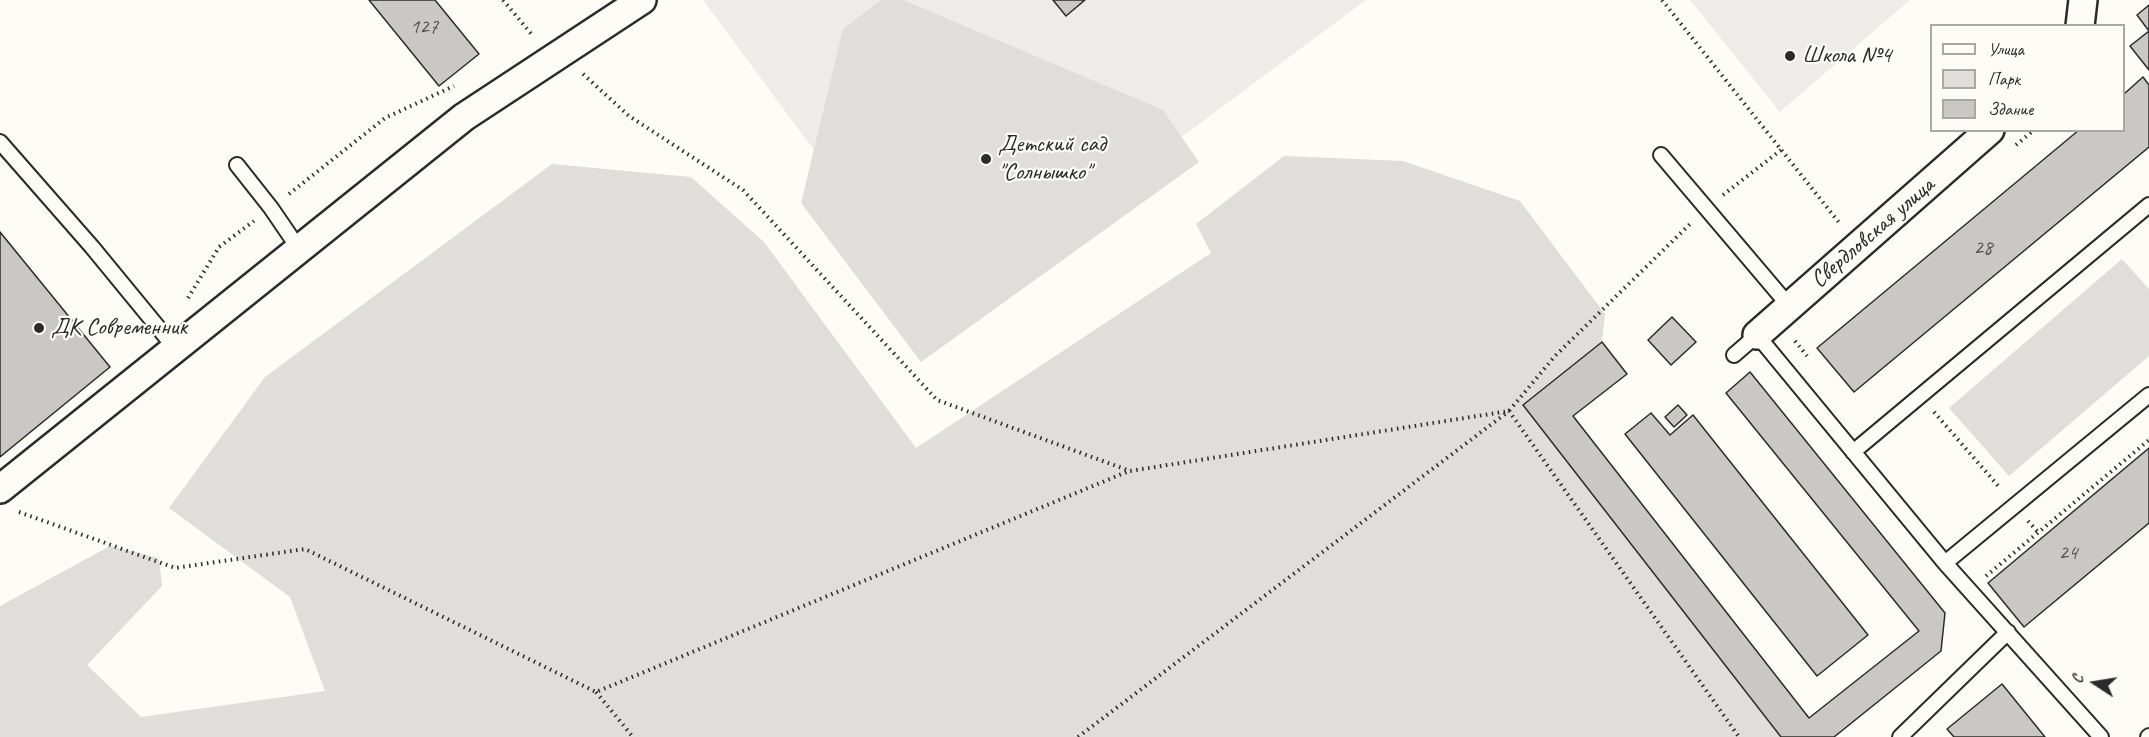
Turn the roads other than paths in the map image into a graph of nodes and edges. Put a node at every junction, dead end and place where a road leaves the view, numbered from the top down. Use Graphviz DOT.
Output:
graph roads {
  1 [pos="642,0"];
  2 [pos="2083,0"];
  3 [pos="2080,24"];
  4 [pos="1988,132"];
  5 [pos="0,142"];
  6 [pos="1662,155"];
  7 [pos="237,165"];
  8 [pos="2149,206"];
  9 [pos="299,249"];
  10 [pos="1790,306"];
  11 [pos="1757,335"];
  12 [pos="170,342"];
  13 [pos="1734,356"];
  14 [pos="2149,395"];
  15 [pos="1853,452"];
  16 [pos="5,499"];
  17 [pos="1945,563"];
  18 [pos="2008,632"];
  19 [pos="1900,737"];
  20 [pos="2101,737"];
  1 -- 9 [label="street"];
  2 -- 3 [label="street"];
  4 -- 10 [label="street, Свердловская улица"];
  5 -- 12 [label="lane"];
  6 -- 10 [label="lane"];
  7 -- 9 [label="lane"];
  8 -- 15 [label="lane"];
  9 -- 12 [label="street"];
  10 -- 11 [label="street, Свердловская улица"];
  11 -- 13 [label="lane"];
  11 -- 15 [label="lane"];
  12 -- 16 [label="street"];
  14 -- 17 [label="lane"];
  15 -- 17 [label="lane"];
  17 -- 18 [label="lane"];
  18 -- 19 [label="lane"];
  18 -- 20 [label="lane"];
}
